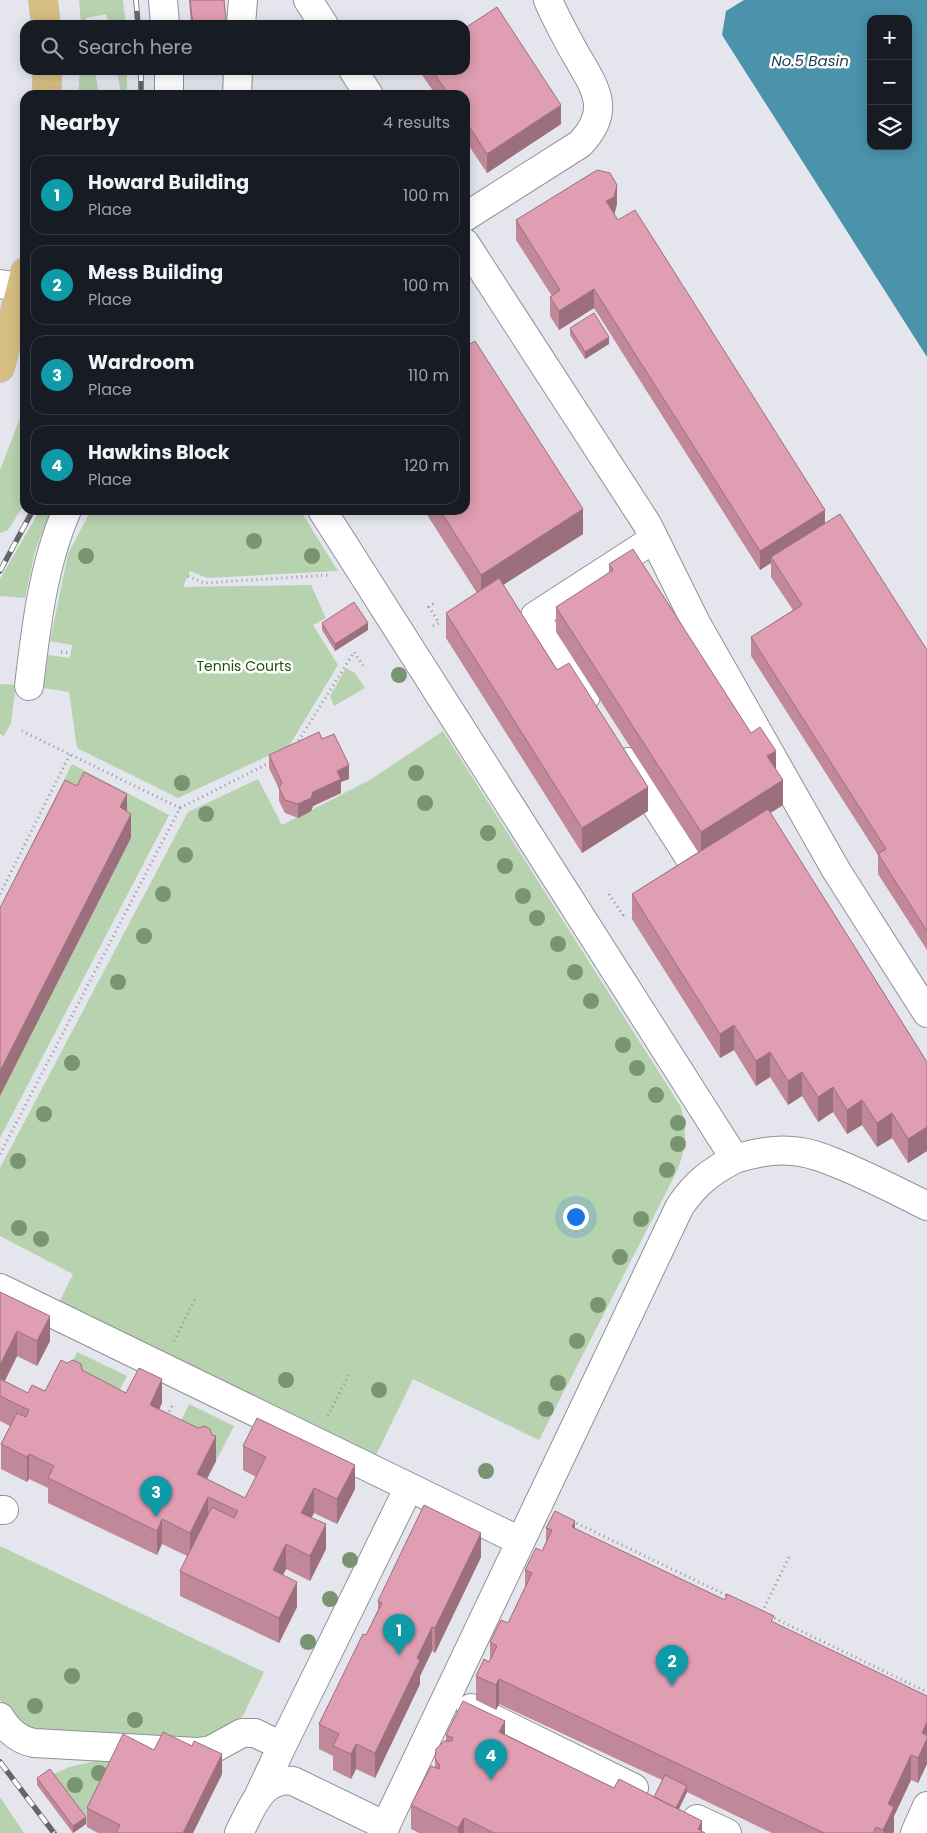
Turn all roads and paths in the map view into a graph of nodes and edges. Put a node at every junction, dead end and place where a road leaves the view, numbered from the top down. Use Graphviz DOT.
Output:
graph roads {
  1 [pos="43,0"];
  2 [pos="163,0"];
  3 [pos="242,0"];
  4 [pos="308,0"];
  5 [pos="548,0"];
  6 [pos="45,20"];
  7 [pos="165,20"];
  8 [pos="241,20"];
  9 [pos="321,20"];
  10 [pos="47,75"];
  11 [pos="169,75"];
  12 [pos="238,75"];
  13 [pos="356,75"];
  14 [pos="47,90"];
  15 [pos="169,90"];
  16 [pos="237,90"];
  17 [pos="366,90"];
  18 [pos="470,214"];
  19 [pos="470,251"];
  20 [pos="16,281"];
  21 [pos="0,368"];
  22 [pos="65,515"];
  23 [pos="325,515"];
  24 [pos="654,539"];
  25 [pos="362,573"];
  26 [pos="188,576"];
  27 [pos="436,602"];
  28 [pos="433,626"];
  29 [pos="364,667"];
  30 [pos="29,686"];
  31 [pos="600,717"];
  32 [pos="22,731"];
  33 [pos="616,742"];
  34 [pos="291,753"];
  35 [pos="70,754"];
  36 [pos="274,761"];
  37 [pos="180,808"];
  38 [pos="696,868"];
  39 [pos="0,894"];
  40 [pos="609,894"];
  41 [pos="619,917"];
  42 [pos="927,1013"];
  43 [pos="0,1154"];
  44 [pos="735,1159"];
  45 [pos="927,1206"];
  46 [pos="0,1288"];
  47 [pos="195,1298"];
  48 [pos="162,1367"];
  49 [pos="349,1374"];
  50 [pos="176,1399"];
  51 [pos="162,1415"];
  52 [pos="316,1442"];
  53 [pos="409,1487"];
  54 [pos="538,1505"];
  55 [pos="520,1541"];
  56 [pos="790,1556"];
  57 [pos="735,1600"];
  58 [pos="753,1608"];
  59 [pos="762,1612"];
  60 [pos="927,1692"];
  61 [pos="448,1696"];
  62 [pos="0,1717"];
  63 [pos="282,1746"];
  64 [pos="634,1788"];
  65 [pos="259,1795"];
  66 [pos="927,1806"];
  67 [pos="697,1819"];
  68 [pos="384,1830"];
  69 [pos="239,1833"];
  70 [pos="727,1833"];
  71 [pos="915,1833"];
  1 -- 6 [label="main road"];
  2 -- 7 [label="street"];
  3 -- 8 [label="street"];
  4 -- 9 [label="street"];
  5 -- 18 [label="street"];
  10 -- 14 [label="main road"];
  11 -- 15 [label="street"];
  12 -- 16 [label="street"];
  13 -- 17 [label="street"];
  19 -- 24 [label="street"];
  20 -- 21 [label="main road"];
  22 -- 30 [label="street"];
  23 -- 25 [label="street"];
  24 -- 31 [label="street"];
  24 -- 42 [label="street"];
  25 -- 26 [label="path"];
  25 -- 44 [label="street"];
  27 -- 28 [label="path"];
  29 -- 34 [label="path"];
  32 -- 35 [label="path"];
  33 -- 38 [label="street"];
  35 -- 37 [label="path"];
  35 -- 39 [label="path"];
  36 -- 37 [label="path"];
  37 -- 43 [label="path"];
  40 -- 41 [label="path"];
  44 -- 45 [label="street"];
  44 -- 54 [label="street"];
  46 -- 48 [label="street"];
  47 -- 48 [label="path"];
  48 -- 52 [label="street"];
  49 -- 52 [label="path"];
  50 -- 51 [label="path"];
  52 -- 53 [label="street"];
  53 -- 55 [label="street"];
  53 -- 63 [label="street"];
  54 -- 55 [label="street"];
  54 -- 57 [label="path"];
  55 -- 61 [label="street"];
  56 -- 59 [label="path"];
  58 -- 59 [label="path"];
  59 -- 60 [label="path"];
  61 -- 64 [label="street"];
  61 -- 68 [label="street"];
  62 -- 63 [label="street"];
  63 -- 65 [label="street"];
  65 -- 68 [label="street"];
  65 -- 69 [label="street"];
  66 -- 71 [label="street"];
  67 -- 70 [label="street"];
}
